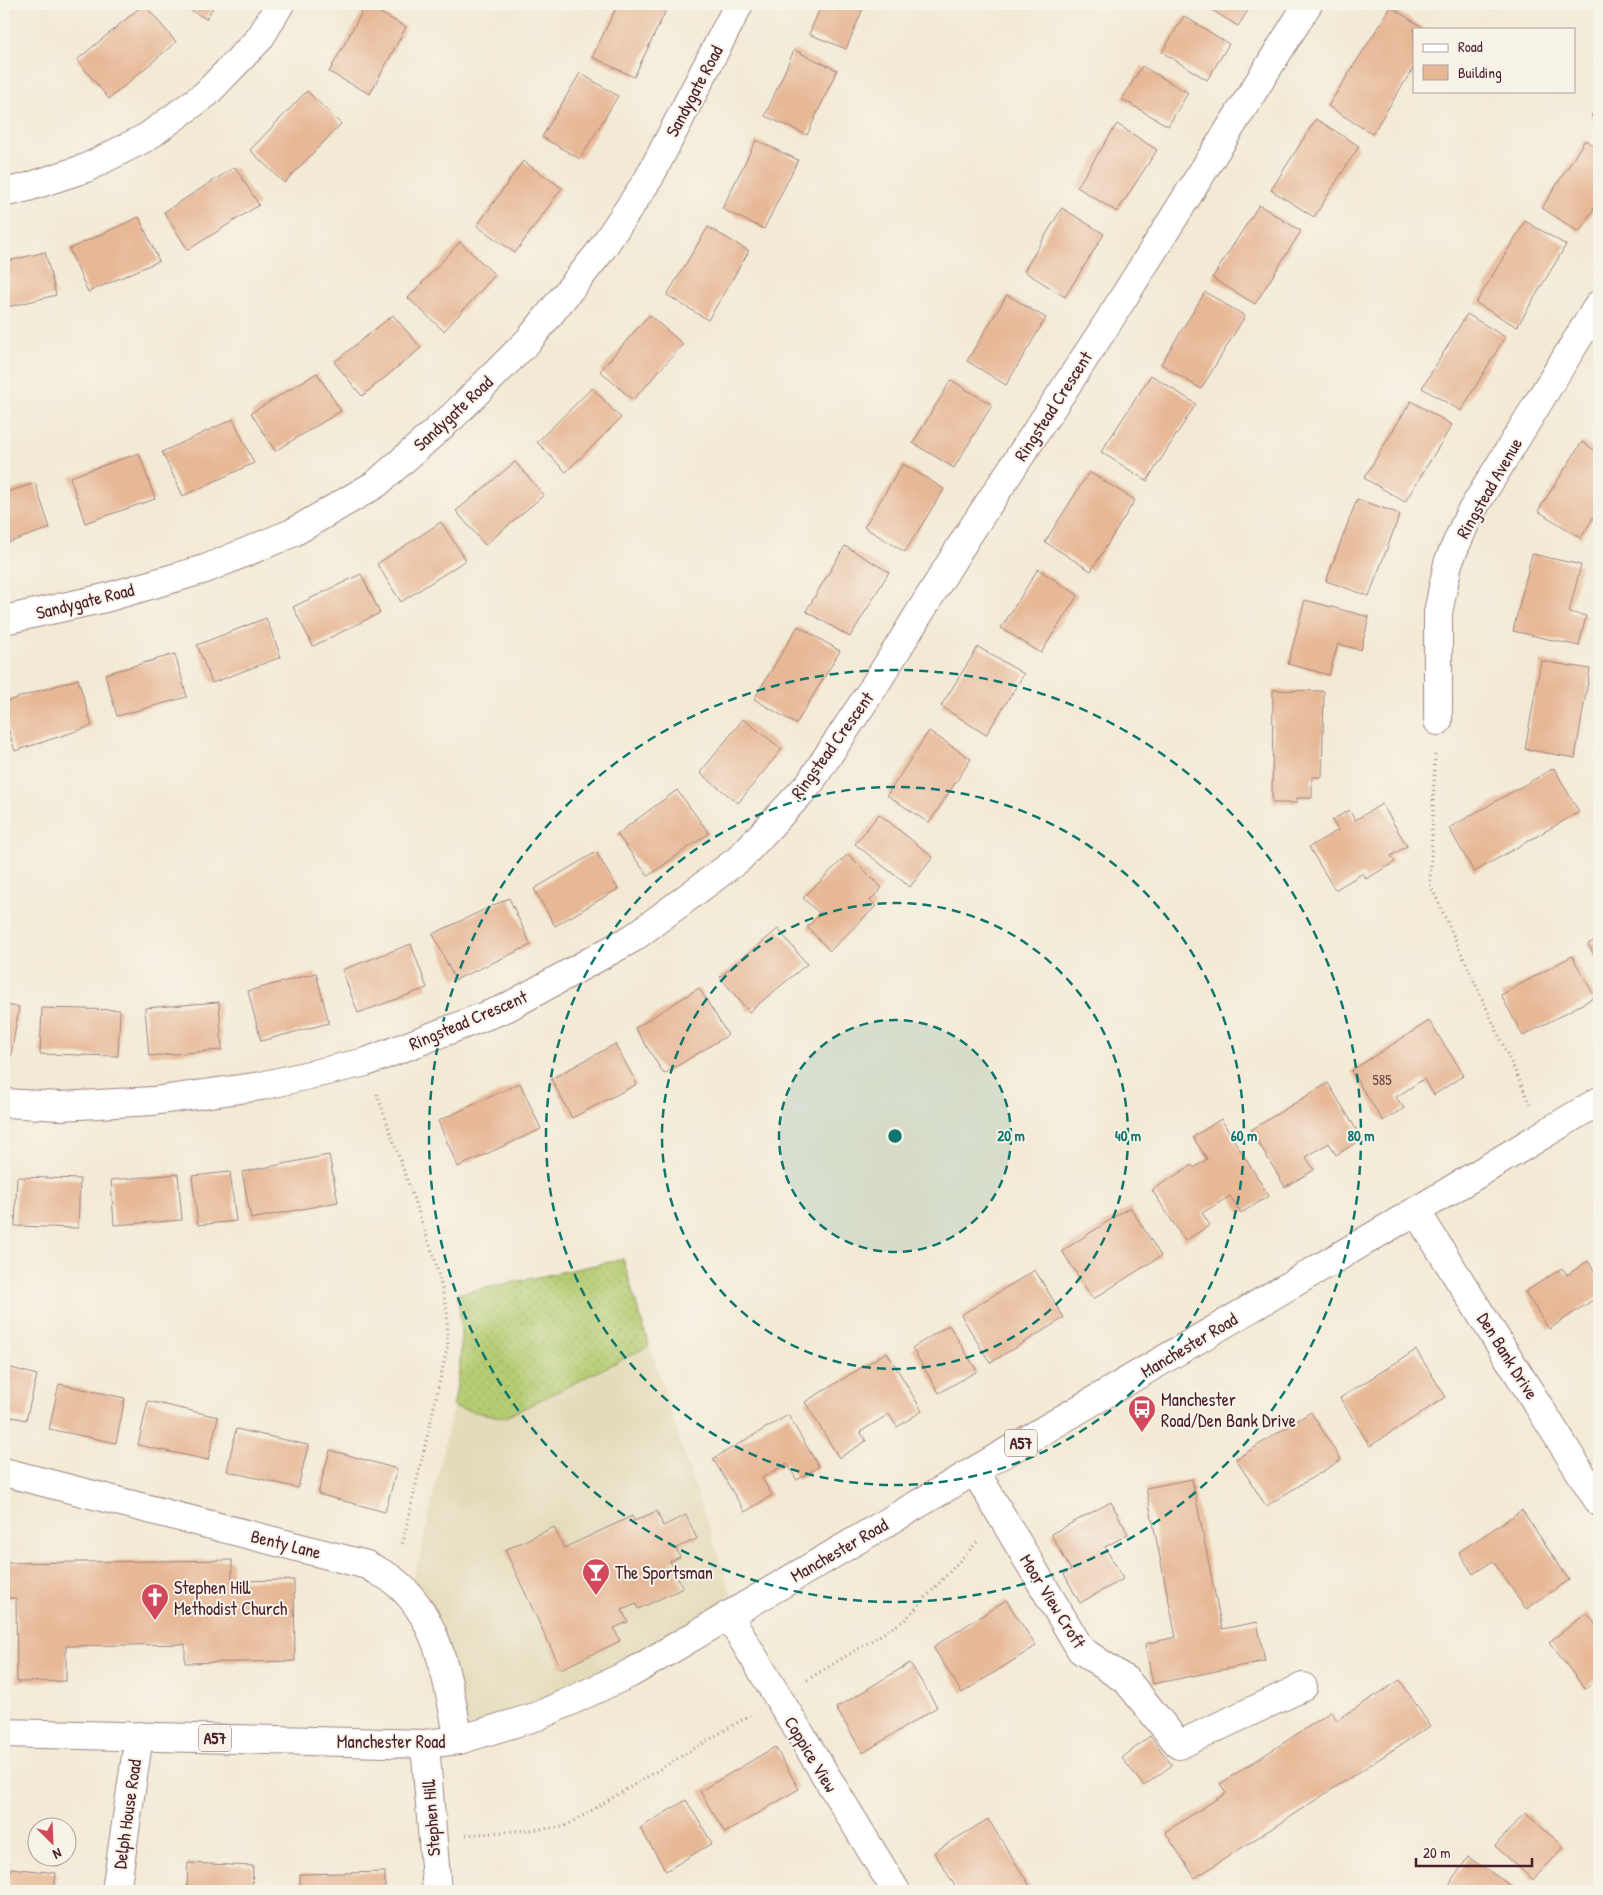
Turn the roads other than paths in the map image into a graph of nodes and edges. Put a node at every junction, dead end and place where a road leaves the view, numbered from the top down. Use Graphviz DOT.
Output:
graph roads {
  1 [pos="280,4"];
  2 [pos="739,4"];
  3 [pos="1308,4"];
  4 [pos="4,193"];
  5 [pos="1599,304"];
  6 [pos="4,620"];
  7 [pos="1438,721"];
  8 [pos="1599,1101"];
  9 [pos="4,1103"];
  10 [pos="1416,1211"];
  11 [pos="974,1471"];
  12 [pos="4,1472"];
  13 [pos="1599,1502"];
  14 [pos="728,1615"];
  15 [pos="1302,1686"];
  16 [pos="4,1733"];
  17 [pos="139,1736"];
  18 [pos="459,1740"];
  19 [pos="425,1744"];
  20 [pos="116,1891"];
  21 [pos="437,1891"];
  22 [pos="896,1891"];
  1 -- 4 [label="street"];
  2 -- 6 [label="street, Sandygate Road"];
  3 -- 9 [label="street, Ringstead Crescent"];
  5 -- 7 [label="street, Ringstead Avenue"];
  8 -- 10 [label="street, Manchester Road / A57"];
  10 -- 11 [label="street, Manchester Road / A57"];
  10 -- 13 [label="street, Den Bank Drive"];
  11 -- 14 [label="street, Manchester Road / A57"];
  11 -- 15 [label="street, Moor View Croft"];
  12 -- 18 [label="street, Benty Lane"];
  14 -- 18 [label="street, Manchester Road / A57"];
  14 -- 22 [label="street, Coppice View"];
  16 -- 17 [label="street, Manchester Road / A57"];
  17 -- 19 [label="street, Manchester Road / A57"];
  17 -- 20 [label="street, Delph House Road"];
  18 -- 19 [label="street, Manchester Road / A57"];
  19 -- 21 [label="street, Stephen Hill"];
}
